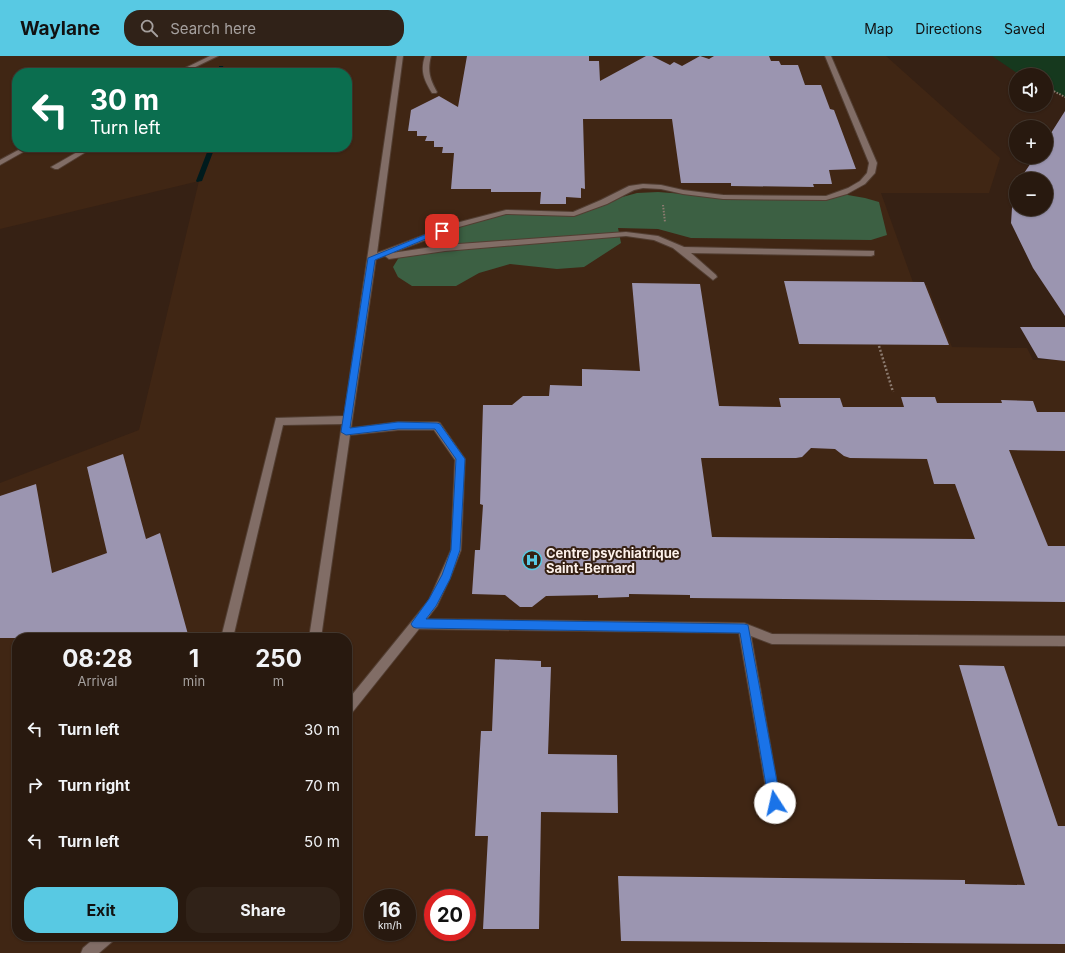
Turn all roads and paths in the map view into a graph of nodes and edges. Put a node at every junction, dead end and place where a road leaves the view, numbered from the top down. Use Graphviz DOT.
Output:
graph roads {
  1 [pos="215,56"];
  2 [pos="400,56"];
  3 [pos="428,56"];
  4 [pos="828,56"];
  5 [pos="189,68"];
  6 [pos="1053,91"];
  7 [pos="434,92"];
  8 [pos="1065,97"];
  9 [pos="20,152"];
  10 [pos="82,152"];
  11 [pos="0,163"];
  12 [pos="55,167"];
  13 [pos="661,187"];
  14 [pos="665,223"];
  15 [pos="682,250"];
  16 [pos="871,253"];
  17 [pos="372,258"];
  18 [pos="713,277"];
  19 [pos="879,346"];
  20 [pos="893,392"];
  21 [pos="347,420"];
  22 [pos="346,432"];
  23 [pos="416,624"];
  24 [pos="744,628"];
  25 [pos="228,633"];
  26 [pos="316,633"];
  27 [pos="1065,642"];
  28 [pos="352,704"];
  29 [pos="777,817"];
  30 [pos="102,941"];
  31 [pos="88,953"];
  1 -- 5 [label="lane"];
  2 -- 17 [label="lane"];
  3 -- 7 [label="lane"];
  4 -- 13 [label="lane"];
  6 -- 8 [label="path"];
  9 -- 11 [label="lane"];
  10 -- 12 [label="lane"];
  13 -- 14 [label="path"];
  13 -- 17 [label="lane"];
  15 -- 16 [label="lane"];
  15 -- 17 [label="lane"];
  15 -- 18 [label="lane"];
  17 -- 21 [label="lane"];
  19 -- 20 [label="path"];
  21 -- 22 [label="lane"];
  21 -- 25 [label="lane"];
  22 -- 23 [label="lane"];
  22 -- 26 [label="lane"];
  23 -- 24 [label="lane"];
  23 -- 28 [label="lane"];
  24 -- 27 [label="lane"];
  24 -- 29 [label="lane"];
  30 -- 31 [label="lane"];
}
